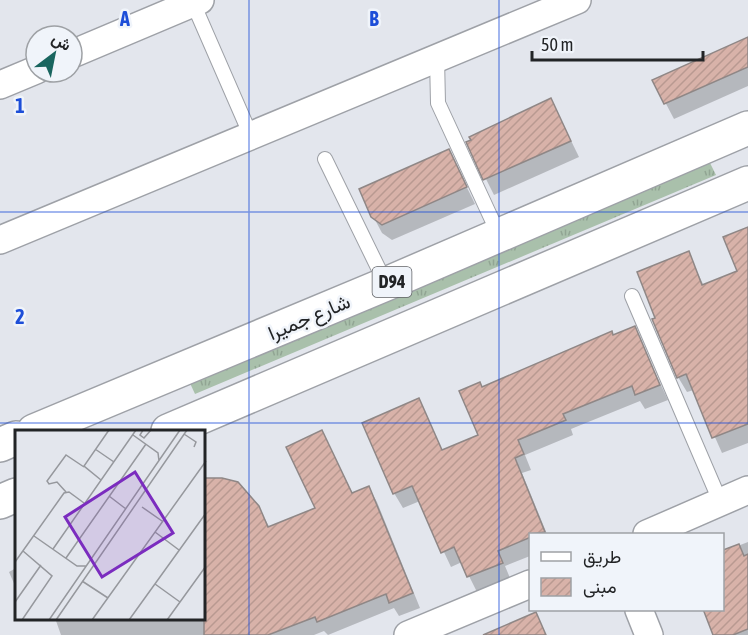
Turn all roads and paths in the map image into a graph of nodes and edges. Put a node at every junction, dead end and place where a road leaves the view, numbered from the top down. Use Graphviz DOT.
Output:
graph roads {
  1 [pos="577,0"];
  2 [pos="197,2"];
  3 [pos="84,49"];
  4 [pos="437,58"];
  5 [pos="24,75"];
  6 [pos="0,85"];
  7 [pos="748,128"];
  8 [pos="250,136"];
  9 [pos="325,159"];
  10 [pos="748,183"];
  11 [pos="499,235"];
  12 [pos="0,240"];
  13 [pos="386,284"];
  14 [pos="632,296"];
  15 [pos="36,430"];
  16 [pos="170,430"];
  17 [pos="15,438"];
  18 [pos="0,445"];
  19 [pos="748,490"];
  20 [pos="15,495"];
  21 [pos="720,501"];
  22 [pos="0,502"];
  23 [pos="649,533"];
  24 [pos="529,585"];
  25 [pos="640,611"];
  26 [pos="408,635"];
  27 [pos="649,635"];
  1 -- 4 [label="street"];
  2 -- 3 [label="street"];
  2 -- 8 [label="lane"];
  4 -- 8 [label="street"];
  4 -- 11 [label="lane"];
  5 -- 6 [label="street"];
  7 -- 11 [label="main road, شارع جميرا / D94"];
  8 -- 12 [label="street"];
  9 -- 13 [label="lane"];
  10 -- 16 [label="main road, D94"];
  11 -- 13 [label="main road, شارع جميرا / D94"];
  13 -- 15 [label="main road, شارع جميرا / D94"];
  14 -- 21 [label="lane"];
  17 -- 18 [label="main road"];
  19 -- 21 [label="street"];
  20 -- 22 [label="main road"];
  21 -- 23 [label="street"];
  24 -- 26 [label="street"];
  25 -- 27 [label="street"];
}
